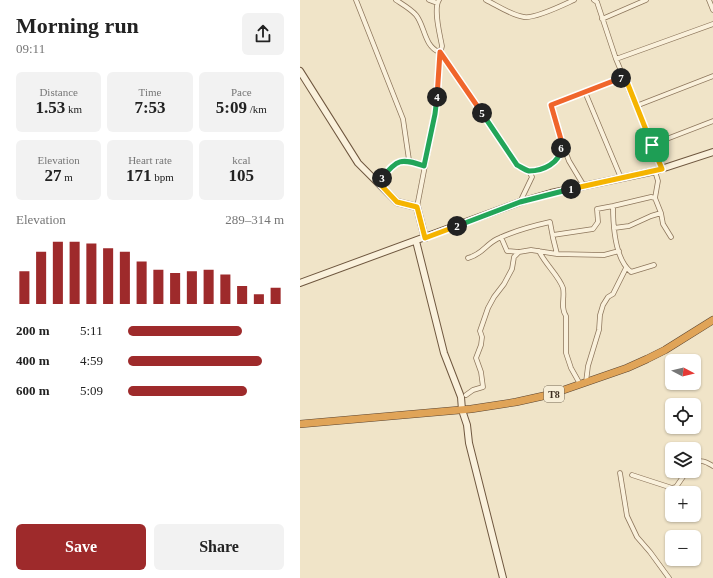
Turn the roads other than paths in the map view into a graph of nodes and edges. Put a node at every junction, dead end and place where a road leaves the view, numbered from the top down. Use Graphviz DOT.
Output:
graph roads {
  1 [pos="356,0"];
  2 [pos="396,0"];
  3 [pos="429,0"];
  4 [pos="486,0"];
  5 [pos="574,0"];
  6 [pos="594,0"];
  7 [pos="646,0"];
  8 [pos="709,0"];
  9 [pos="438,1"];
  10 [pos="713,10"];
  11 [pos="602,19"];
  12 [pos="713,24"];
  13 [pos="440,52"];
  14 [pos="616,59"];
  15 [pos="300,71"];
  16 [pos="713,76"];
  17 [pos="625,77"];
  18 [pos="585,92"];
  19 [pos="636,106"];
  20 [pos="713,121"];
  21 [pos="562,143"];
  22 [pos="652,145"];
  23 [pos="713,152"];
  24 [pos="409,160"];
  25 [pos="424,166"];
  26 [pos="662,169"];
  27 [pos="529,171"];
  28 [pos="656,171"];
  29 [pos="621,178"];
  30 [pos="378,182"];
  31 [pos="584,186"];
  32 [pos="655,198"];
  33 [pos="520,202"];
  34 [pos="613,206"];
  35 [pos="417,207"];
  36 [pos="661,213"];
  37 [pos="614,228"];
  38 [pos="553,235"];
  39 [pos="501,237"];
  40 [pos="671,237"];
  41 [pos="425,238"];
  42 [pos="416,241"];
  43 [pos="539,251"];
  44 [pos="519,252"];
  45 [pos="619,252"];
  46 [pos="558,254"];
  47 [pos="468,258"];
  48 [pos="654,265"];
  49 [pos="626,268"];
  50 [pos="300,283"];
  51 [pos="713,320"];
  52 [pos="583,383"];
  53 [pos="466,395"];
  54 [pos="462,410"];
  55 [pos="300,424"];
  56 [pos="701,461"];
  57 [pos="713,466"];
  58 [pos="620,473"];
  59 [pos="632,475"];
  60 [pos="682,478"];
  61 [pos="503,578"];
  62 [pos="669,578"];
  1 -- 24 [label="street"];
  2 -- 13 [label="street"];
  3 -- 9 [label="street"];
  4 -- 5 [label="street"];
  6 -- 11 [label="street"];
  7 -- 11 [label="street"];
  8 -- 10 [label="street"];
  9 -- 13 [label="street"];
  11 -- 14 [label="street"];
  12 -- 14 [label="street"];
  13 -- 25 [label="street"];
  13 -- 27 [label="street"];
  14 -- 17 [label="street"];
  15 -- 30 [label="street"];
  16 -- 19 [label="street"];
  17 -- 18 [label="street"];
  17 -- 19 [label="street"];
  18 -- 21 [label="street"];
  18 -- 29 [label="street"];
  19 -- 22 [label="street"];
  20 -- 22 [label="street"];
  21 -- 27 [label="street"];
  21 -- 31 [label="street"];
  22 -- 26 [label="street"];
  23 -- 26 [label="street"];
  24 -- 25 [label="street"];
  24 -- 30 [label="street"];
  25 -- 35 [label="street"];
  26 -- 28 [label="street"];
  27 -- 33 [label="street"];
  28 -- 29 [label="street"];
  28 -- 32 [label="street"];
  29 -- 31 [label="street"];
  30 -- 35 [label="street"];
  31 -- 33 [label="street"];
  32 -- 34 [label="street"];
  32 -- 36 [label="street"];
  33 -- 41 [label="street"];
  34 -- 37 [label="street"];
  34 -- 38 [label="street"];
  35 -- 41 [label="street"];
  36 -- 37 [label="street"];
  36 -- 40 [label="street"];
  37 -- 45 [label="street"];
  38 -- 39 [label="street"];
  38 -- 46 [label="street"];
  39 -- 44 [label="street"];
  39 -- 47 [label="street"];
  41 -- 42 [label="street"];
  42 -- 50 [label="street"];
  42 -- 54 [label="street"];
  43 -- 44 [label="street"];
  43 -- 46 [label="street"];
  43 -- 52 [label="street"];
  44 -- 53 [label="street"];
  45 -- 46 [label="street"];
  45 -- 49 [label="street"];
  48 -- 49 [label="street"];
  49 -- 52 [label="street"];
  51 -- 52 [label="highway, T8"];
  52 -- 54 [label="highway, T8"];
  54 -- 55 [label="highway, T8"];
  54 -- 61 [label="street"];
  56 -- 57 [label="street"];
  58 -- 62 [label="street"];
  59 -- 60 [label="street"];
}
